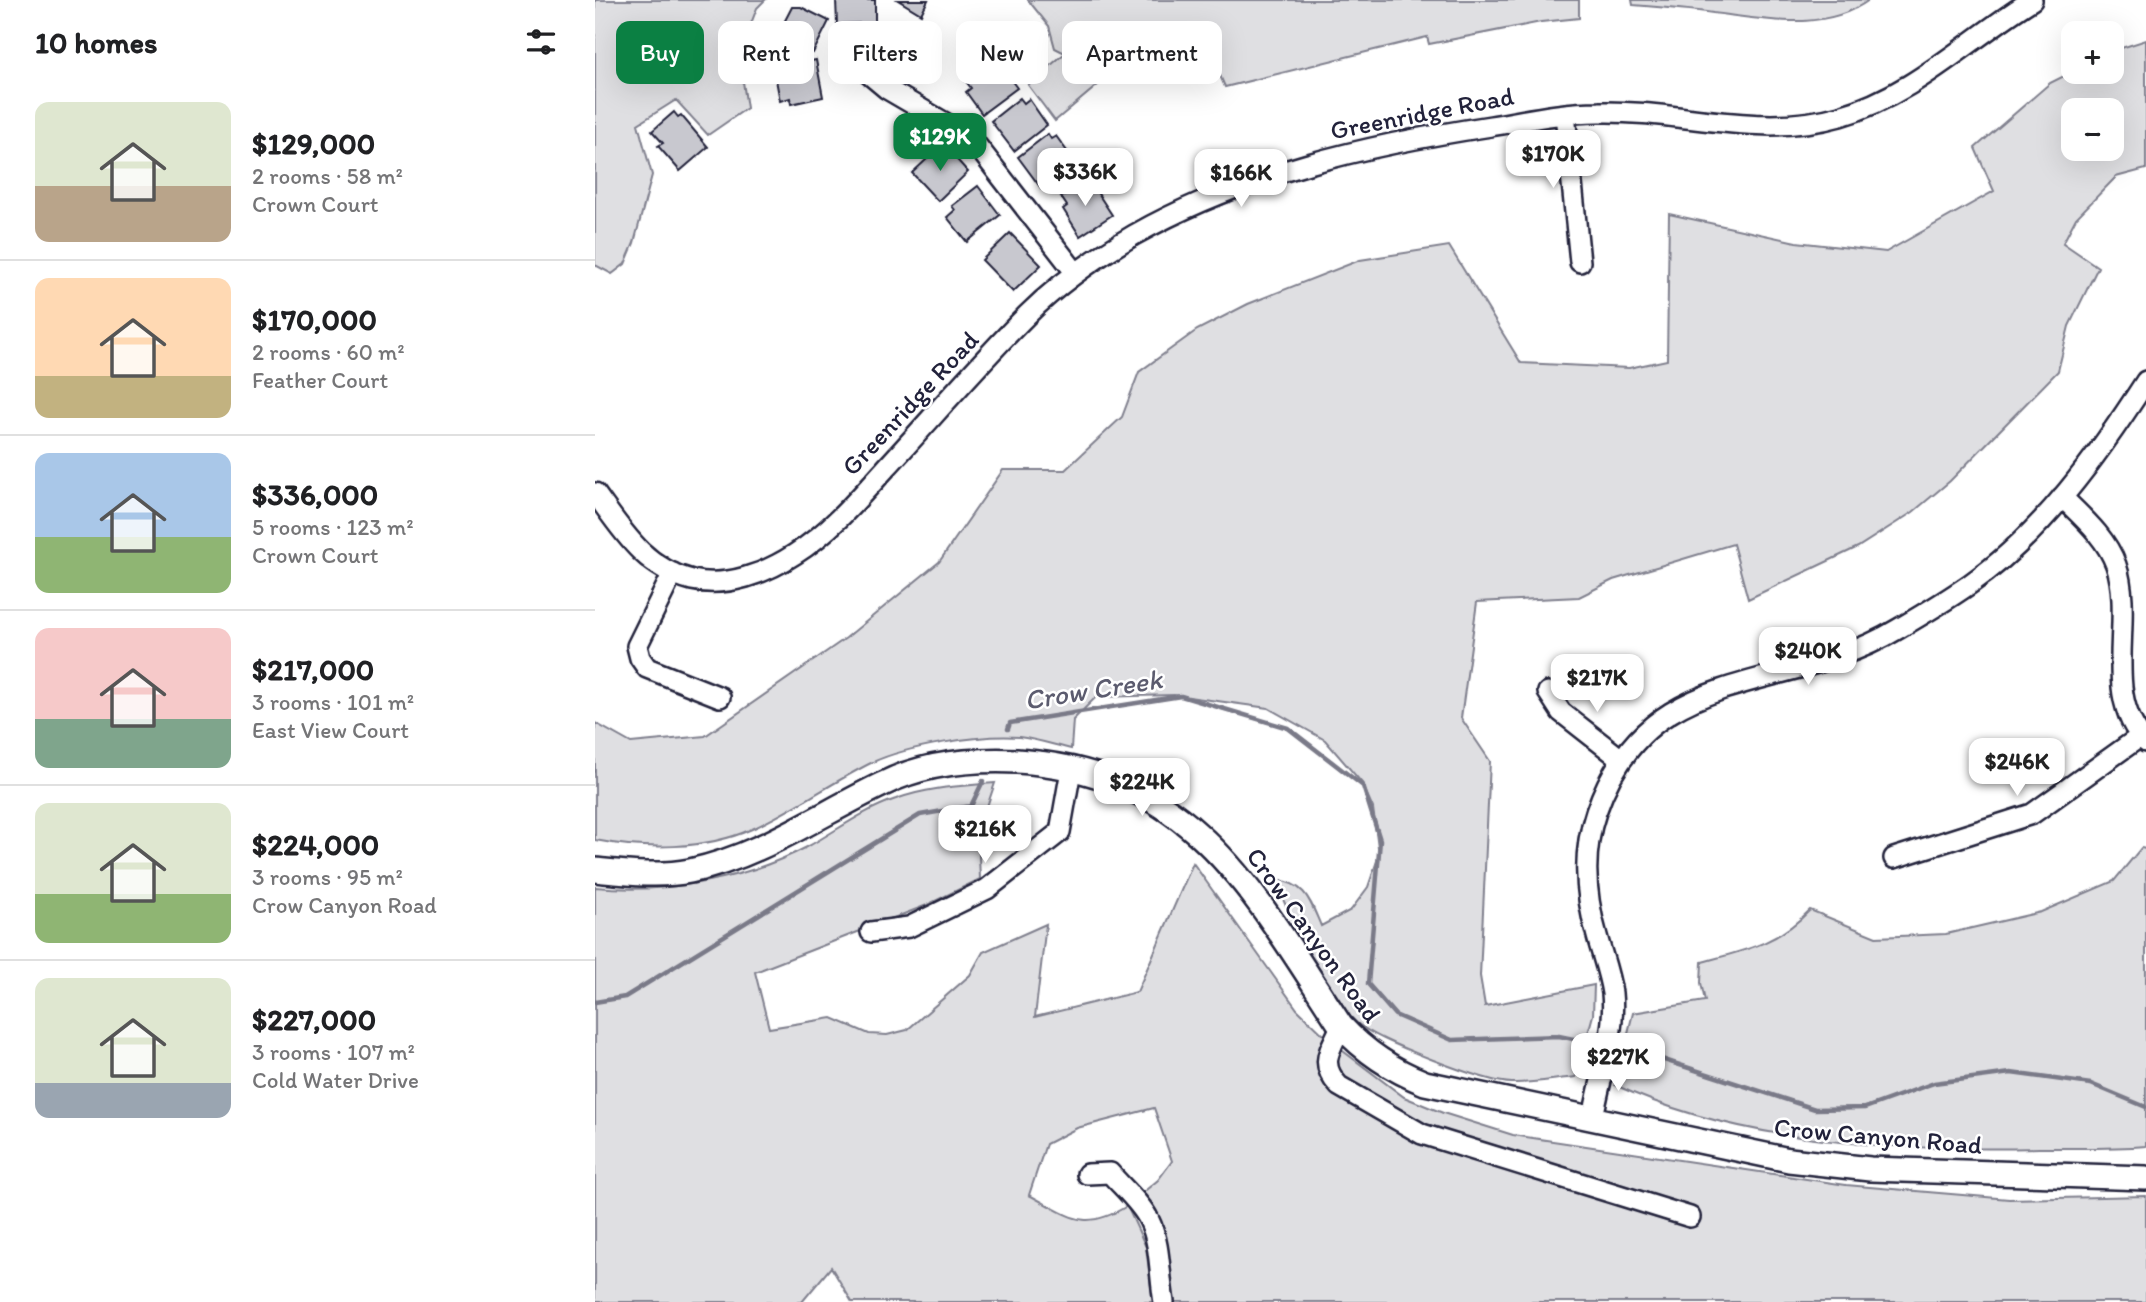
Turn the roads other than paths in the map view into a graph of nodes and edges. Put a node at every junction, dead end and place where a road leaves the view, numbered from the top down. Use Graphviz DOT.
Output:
graph roads {
  1 [pos="2032,0"];
  2 [pos="881,84"];
  3 [pos="1565,114"];
  4 [pos="1580,262"];
  5 [pos="1075,272"];
  6 [pos="2146,381"];
  7 [pos="596,497"];
  8 [pos="2062,497"];
  9 [pos="673,573"];
  10 [pos="1548,692"];
  11 [pos="720,697"];
  12 [pos="2143,739"];
  13 [pos="1621,758"];
  14 [pos="1071,770"];
  15 [pos="1894,858"];
  16 [pos="595,870"];
  17 [pos="871,932"];
  18 [pos="1342,1026"];
  19 [pos="1593,1118"];
  20 [pos="1087,1174"];
  21 [pos="2146,1178"];
  22 [pos="1690,1217"];
  23 [pos="1164,1302"];
  1 -- 3 [label="street, Greenridge Road"];
  2 -- 5 [label="street"];
  3 -- 4 [label="street"];
  3 -- 5 [label="street, Greenridge Road"];
  5 -- 9 [label="street, Greenridge Road"];
  6 -- 8 [label="street"];
  7 -- 9 [label="street, Greenridge Road"];
  8 -- 12 [label="street"];
  8 -- 13 [label="street"];
  9 -- 11 [label="street"];
  10 -- 13 [label="street"];
  12 -- 15 [label="street"];
  13 -- 19 [label="street"];
  14 -- 16 [label="main road, Crow Canyon Road"];
  14 -- 17 [label="street"];
  14 -- 18 [label="main road, Crow Canyon Road"];
  18 -- 19 [label="main road, Crow Canyon Road"];
  18 -- 22 [label="street"];
  19 -- 21 [label="main road, Crow Canyon Road"];
  20 -- 23 [label="street"];
}
